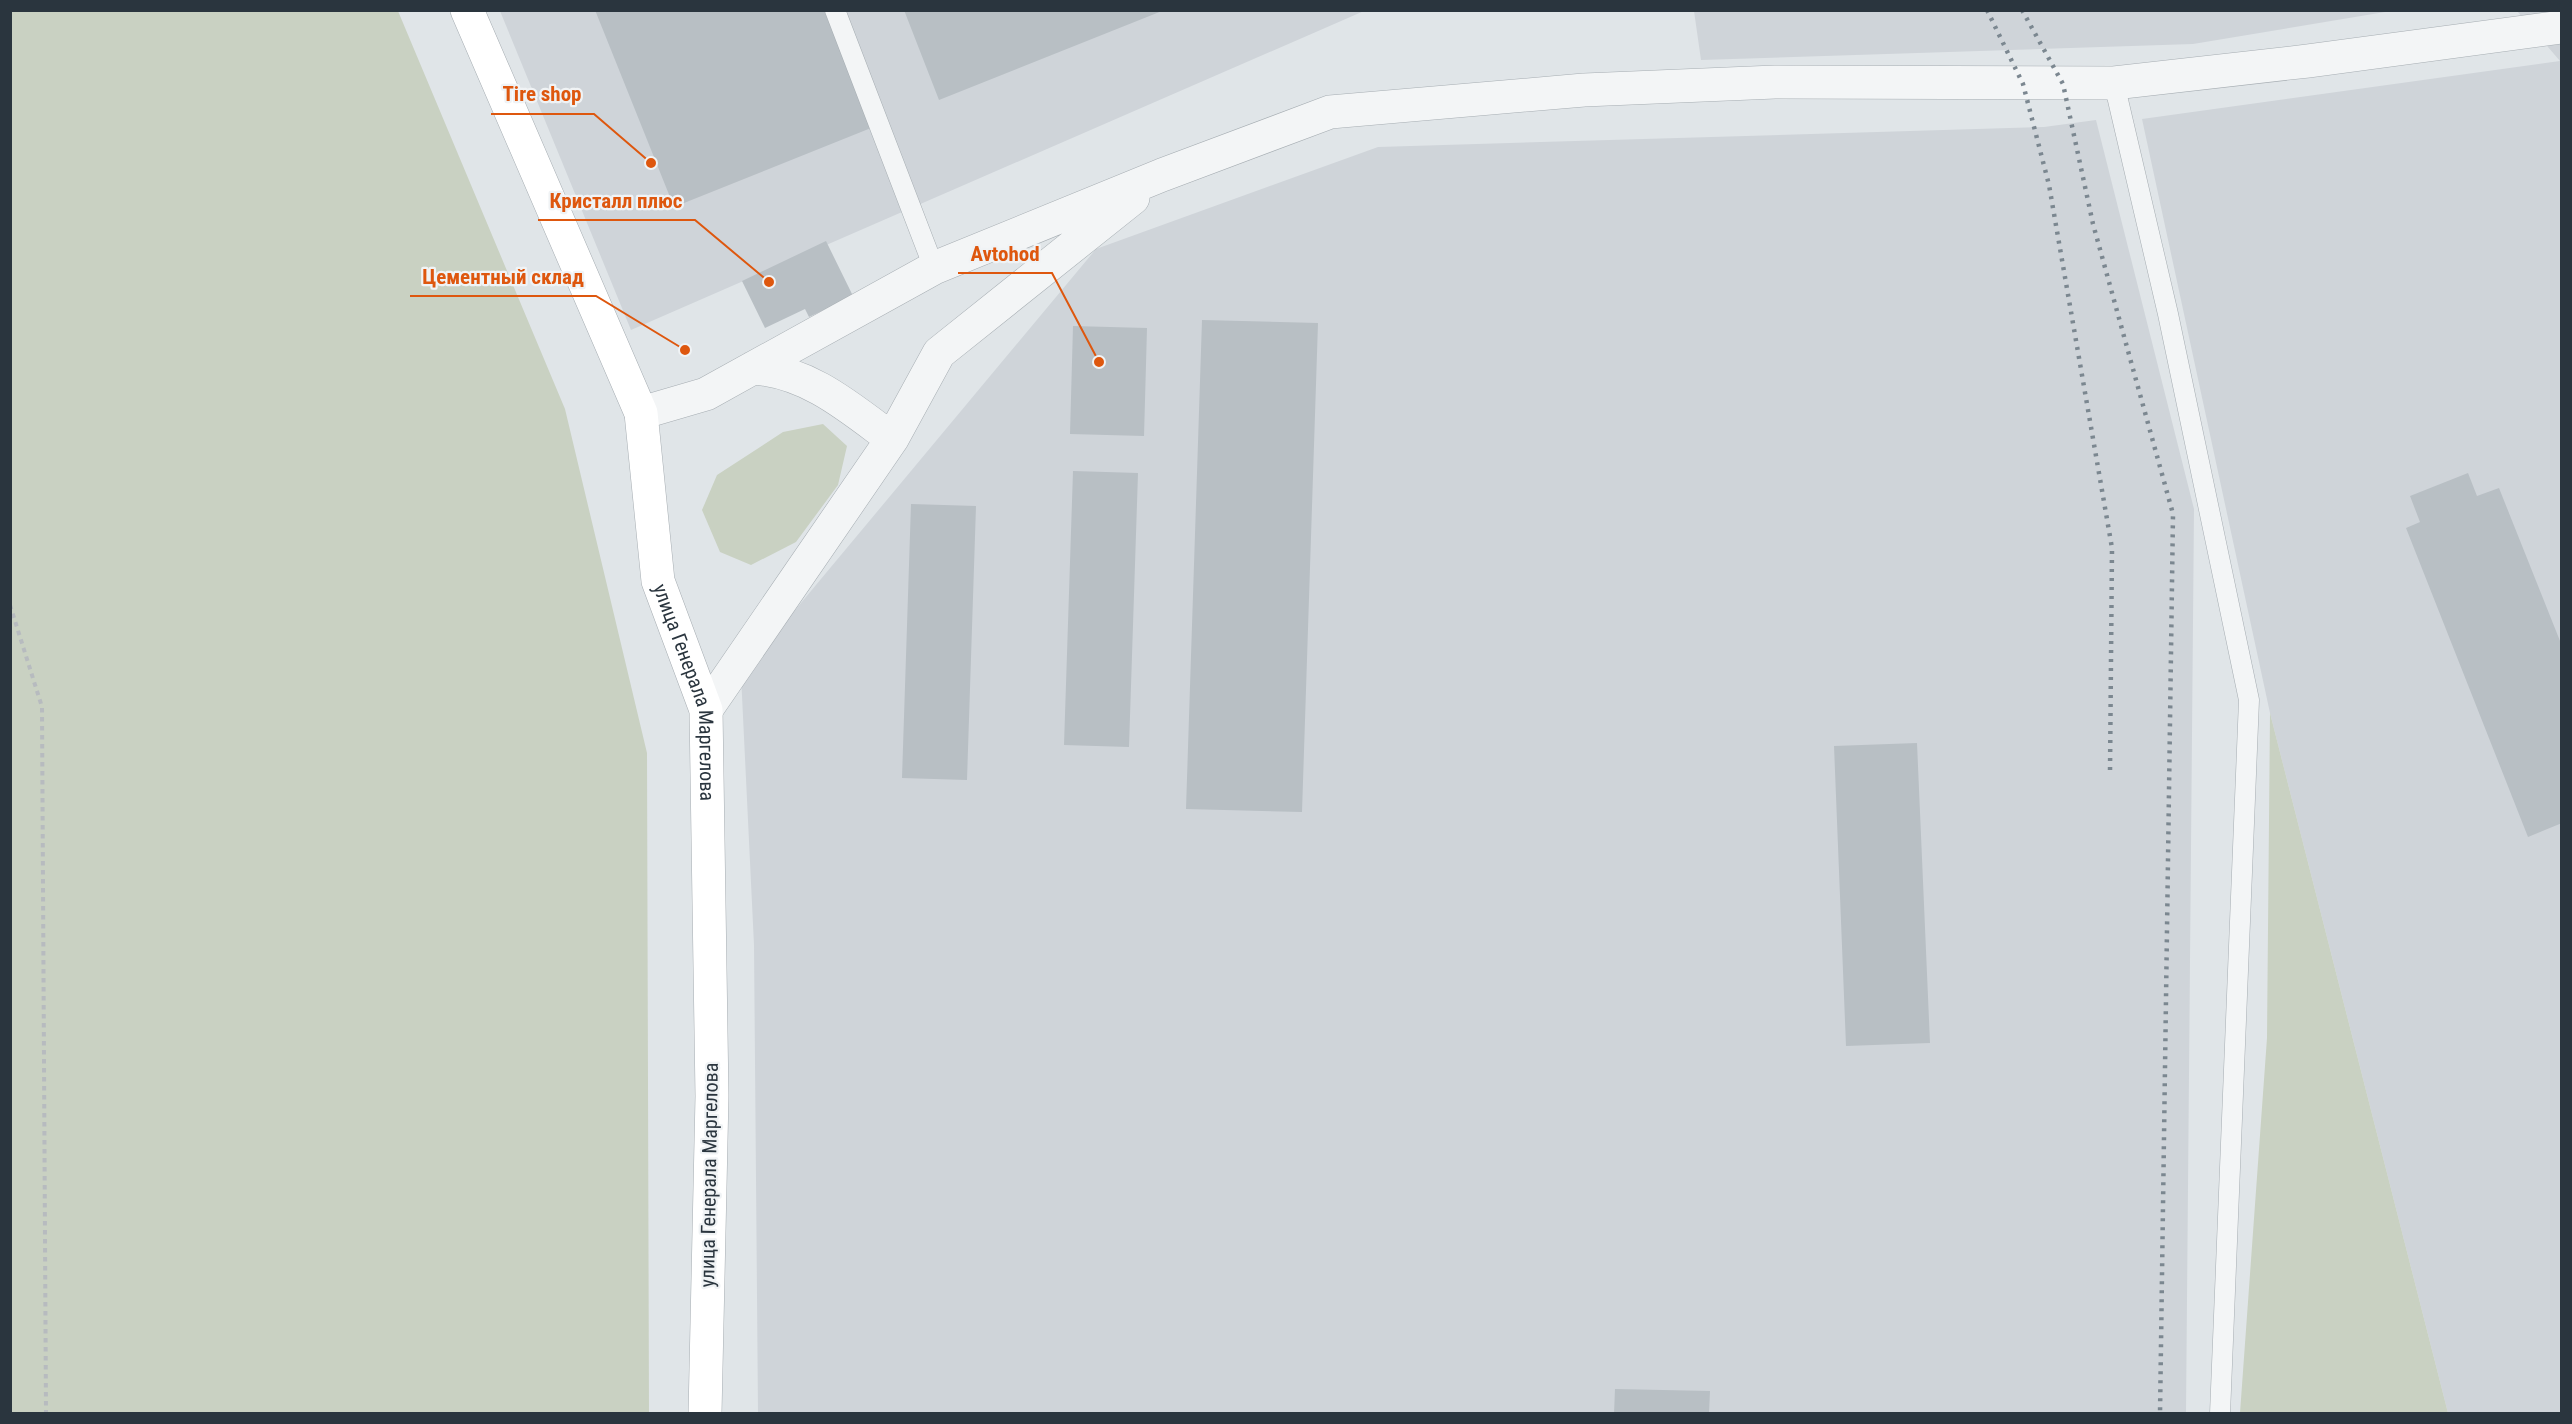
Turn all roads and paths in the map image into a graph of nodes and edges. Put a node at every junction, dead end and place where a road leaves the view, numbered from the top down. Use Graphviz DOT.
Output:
graph roads {
  1 [pos="467,10"];
  2 [pos="835,10"];
  3 [pos="2562,27"];
  4 [pos="2114,83"];
  5 [pos="1162,175"];
  6 [pos="934,268"];
  7 [pos="753,368"];
  8 [pos="641,413"];
  9 [pos="892,439"];
  10 [pos="10,605"];
  11 [pos="706,710"];
  12 [pos="46,1413"];
  13 [pos="705,1413"];
  14 [pos="2220,1413"];
  1 -- 8 [label="main road, улица Генерала Маргелова"];
  2 -- 6 [label="lane"];
  3 -- 4 [label="street"];
  4 -- 5 [label="street"];
  4 -- 14 [label="lane"];
  5 -- 6 [label="street"];
  5 -- 9 [label="street"];
  6 -- 7 [label="street"];
  7 -- 8 [label="street"];
  7 -- 9 [label="street"];
  8 -- 11 [label="main road, улица Генерала Маргелова"];
  9 -- 11 [label="street"];
  10 -- 12 [label="path"];
  11 -- 13 [label="main road, улица Генерала Маргелова"];
}
